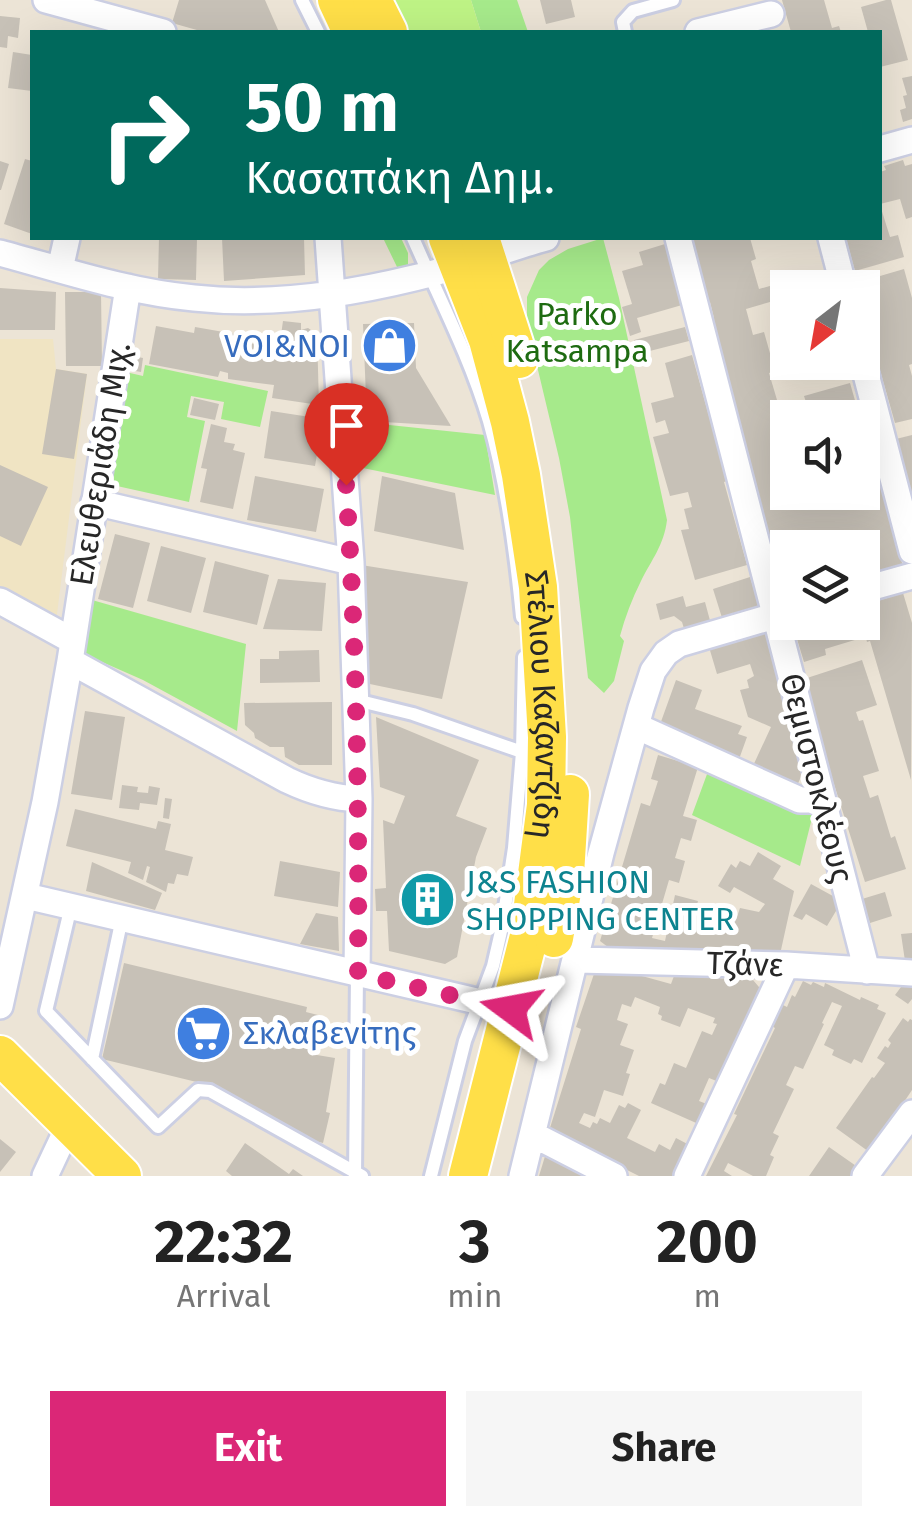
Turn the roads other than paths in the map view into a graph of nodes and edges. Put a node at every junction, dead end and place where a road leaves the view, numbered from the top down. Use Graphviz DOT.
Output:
graph roads {
  1 [pos="302,0"];
  2 [pos="337,0"];
  3 [pos="372,0"];
  4 [pos="674,0"];
  5 [pos="56,1"];
  6 [pos="772,16"];
  7 [pos="109,25"];
  8 [pos="148,30"];
  9 [pos="317,30"];
  10 [pos="351,30"];
  11 [pos="387,30"];
  12 [pos="625,30"];
  13 [pos="707,30"];
  14 [pos="912,140"];
  15 [pos="882,148"];
  16 [pos="67,240"];
  17 [pos="328,240"];
  18 [pos="419,240"];
  19 [pos="535,240"];
  20 [pos="679,240"];
  21 [pos="832,240"];
  22 [pos="0,253"];
  23 [pos="461,254"];
  24 [pos="60,269"];
  25 [pos="839,270"];
  26 [pos="128,286"];
  27 [pos="332,293"];
  28 [pos="867,380"];
  29 [pos="94,502"];
  30 [pos="912,551"];
  31 [pos="351,562"];
  32 [pos="770,574"];
  33 [pos="912,576"];
  34 [pos="880,585"];
  35 [pos="0,601"];
  36 [pos="770,617"];
  37 [pos="522,625"];
  38 [pos="523,640"];
  39 [pos="787,640"];
  40 [pos="71,651"];
  41 [pos="535,679"];
  42 [pos="356,700"];
  43 [pos="636,726"];
  44 [pos="522,752"];
  45 [pos="359,799"];
  46 [pos="823,800"];
  47 [pos="26,896"];
  48 [pos="72,906"];
  49 [pos="122,918"];
  50 [pos="577,960"];
  51 [pos="786,964"];
  52 [pos="867,970"];
  53 [pos="912,973"];
  54 [pos="358,974"];
  55 [pos="496,1005"];
  56 [pos="0,1006"];
  57 [pos="0,1055"];
  58 [pos="92,1060"];
  59 [pos="912,1113"];
  60 [pos="69,1125"];
  61 [pos="534,1135"];
  62 [pos="358,1175"];
  63 [pos="45,1176"];
  64 [pos="122,1176"];
  65 [pos="431,1176"];
  66 [pos="468,1176"];
  67 [pos="494,1176"];
  68 [pos="522,1176"];
  69 [pos="614,1176"];
  70 [pos="686,1176"];
  71 [pos="865,1176"];
  1 -- 9 [label="lane"];
  2 -- 10 [label="main road"];
  3 -- 11 [label="main road"];
  4 -- 12 [label="lane"];
  5 -- 7 [label="street"];
  6 -- 13 [label="street"];
  7 -- 8 [label="street"];
  14 -- 15 [label="street"];
  16 -- 24 [label="street"];
  17 -- 27 [label="street"];
  18 -- 23 [label="lane"];
  19 -- 23 [label="street"];
  20 -- 32 [label="street, Θεμιστοκλέους"];
  21 -- 25 [label="street"];
  22 -- 24 [label="street"];
  23 -- 27 [label="street"];
  23 -- 37 [label="lane"];
  23 -- 41 [label="main road, Στέλιου Καζαντζίδη"];
  23 -- 67 [label="main road, Στέλιου Καζαντζίδη"];
  24 -- 26 [label="street"];
  26 -- 27 [label="street"];
  26 -- 29 [label="street, Ελευθεριάδη Μιχ."];
  27 -- 31 [label="street"];
  28 -- 30 [label="street"];
  29 -- 31 [label="street"];
  29 -- 40 [label="street, Ελευθεριάδη Μιχ."];
  31 -- 42 [label="street"];
  33 -- 34 [label="street"];
  35 -- 40 [label="street, Ελευθεριάδη Μιχ."];
  36 -- 43 [label="street"];
  38 -- 41 [label="lane"];
  39 -- 46 [label="street, Θεμιστοκλέους"];
  40 -- 45 [label="street"];
  40 -- 47 [label="street, Ελευθεριάδη Μιχ."];
  41 -- 44 [label="lane"];
  41 -- 55 [label="main road, Στέλιου Καζαντζίδη"];
  42 -- 44 [label="lane"];
  42 -- 45 [label="street"];
  43 -- 46 [label="street"];
  43 -- 50 [label="street"];
  44 -- 55 [label="lane"];
  45 -- 54 [label="street"];
  46 -- 52 [label="street, Θεμιστοκλέους"];
  47 -- 48 [label="street"];
  47 -- 56 [label="street, Ελευθεριάδη Μιχ."];
  48 -- 49 [label="street"];
  48 -- 58 [label="lane"];
  49 -- 54 [label="street"];
  49 -- 58 [label="lane"];
  50 -- 51 [label="street, Τζάνε"];
  50 -- 61 [label="street"];
  51 -- 52 [label="street, Τζάνε"];
  51 -- 70 [label="street"];
  52 -- 53 [label="street, Τζάνε"];
  54 -- 55 [label="street"];
  54 -- 62 [label="lane"];
  55 -- 65 [label="lane"];
  55 -- 66 [label="main road, Στέλιου Καζαντζίδη"];
  57 -- 60 [label="main road"];
  58 -- 62 [label="lane"];
  59 -- 71 [label="street"];
  60 -- 63 [label="street"];
  60 -- 64 [label="main road"];
  61 -- 68 [label="street"];
  61 -- 69 [label="street"];
}
